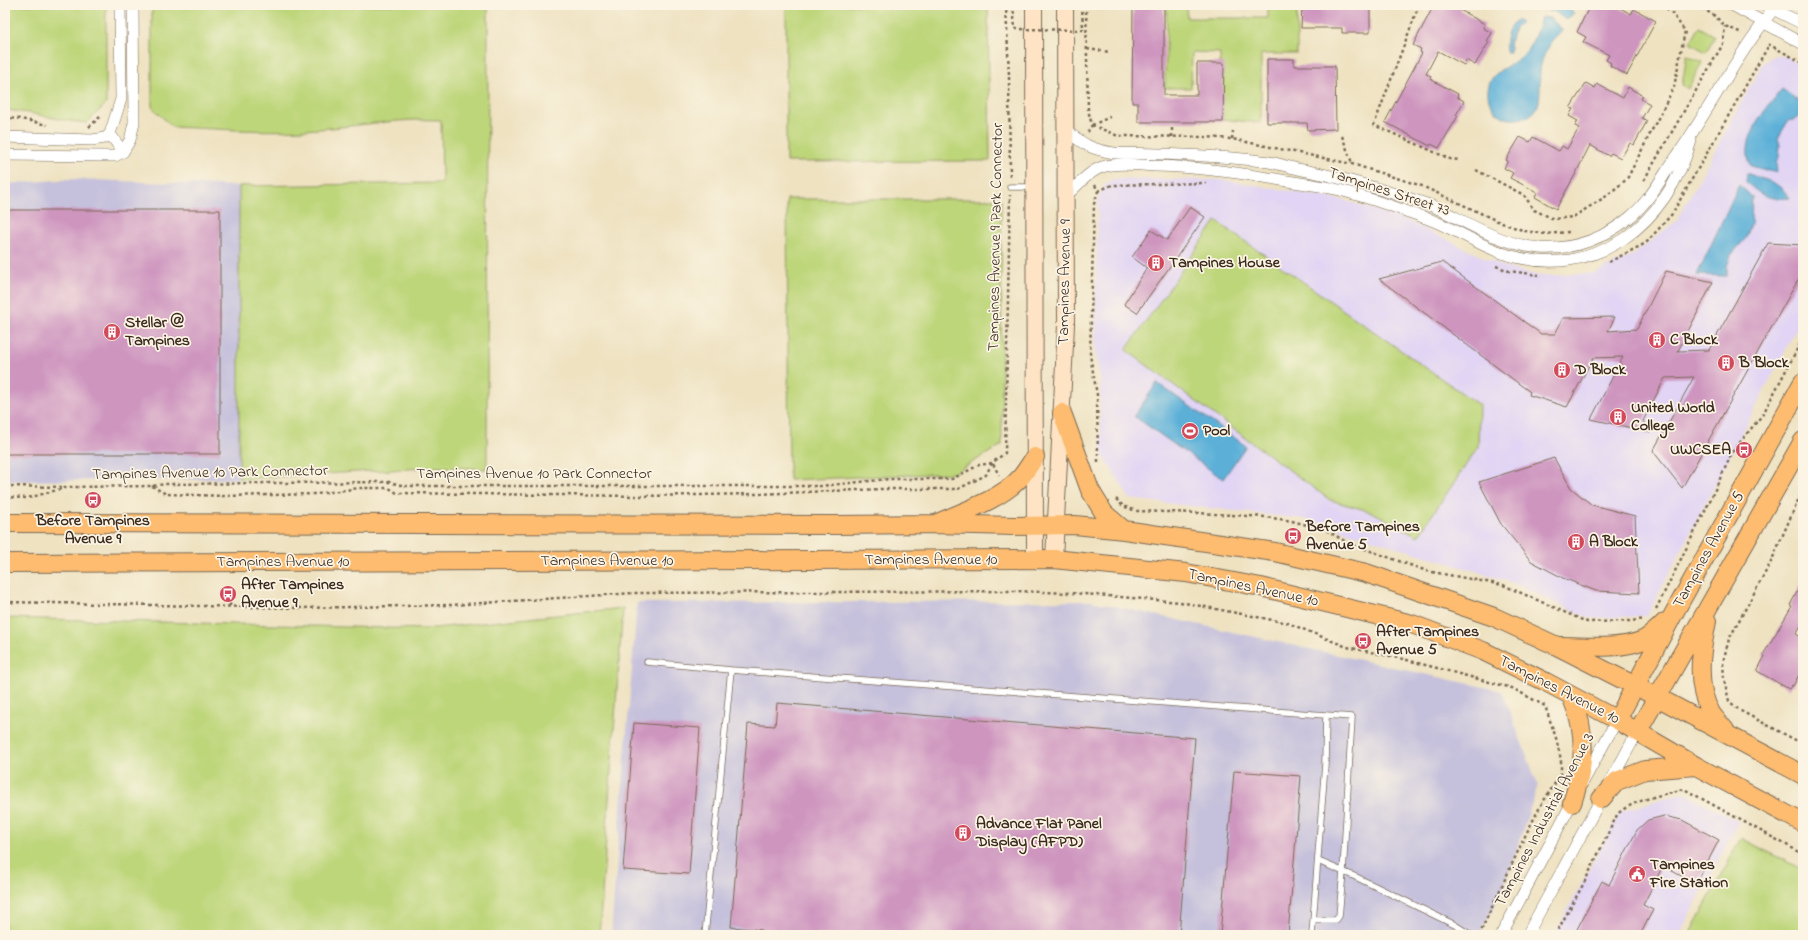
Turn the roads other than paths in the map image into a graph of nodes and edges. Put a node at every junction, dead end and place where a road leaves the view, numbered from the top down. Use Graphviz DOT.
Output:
graph roads {
  1 [pos="120,5"];
  2 [pos="133,5"];
  3 [pos="1034,5"];
  4 [pos="1065,5"];
  5 [pos="1732,5"];
  6 [pos="1769,7"];
  7 [pos="1763,22"];
  8 [pos="1803,24"];
  9 [pos="1803,44"];
  10 [pos="1066,130"];
  11 [pos="110,134"];
  12 [pos="1692,135"];
  13 [pos="5,137"];
  14 [pos="123,152"];
  15 [pos="5,155"];
  16 [pos="1010,187"];
  17 [pos="1034,187"];
  18 [pos="1066,196"];
  19 [pos="1803,382"];
  20 [pos="1062,414"];
  21 [pos="1803,441"];
  22 [pos="1035,457"];
  23 [pos="5,523"];
  24 [pos="936,524"];
  25 [pos="1035,525"];
  26 [pos="1055,526"];
  27 [pos="1124,530"];
  28 [pos="1035,559"];
  29 [pos="1054,559"];
  30 [pos="5,563"];
  31 [pos="1710,604"];
  32 [pos="1674,613"];
  33 [pos="1557,646"];
  34 [pos="647,662"];
  35 [pos="731,670"];
  36 [pos="1634,686"];
  37 [pos="1571,696"];
  38 [pos="1657,697"];
  39 [pos="1326,715"];
  40 [pos="1617,720"];
  41 [pos="1638,731"];
  42 [pos="1729,734"];
  43 [pos="1696,766"];
  44 [pos="1803,775"];
  45 [pos="1601,798"];
  46 [pos="1572,803"];
  47 [pos="1803,822"];
  48 [pos="1318,861"];
  49 [pos="1343,872"];
  50 [pos="1313,920"];
  51 [pos="705,935"];
  52 [pos="1312,935"];
  53 [pos="1471,935"];
  54 [pos="1500,935"];
  55 [pos="1527,935"];
  1 -- 11 [label="street"];
  2 -- 14 [label="street"];
  3 -- 17 [label="main road, Tampines Avenue 9"];
  4 -- 10 [label="main road, Tampines Avenue 9"];
  5 -- 7 [label="street"];
  6 -- 7 [label="street, Tampines Street 73"];
  6 -- 8 [label="street"];
  7 -- 9 [label="street"];
  7 -- 12 [label="street, Tampines Street 73"];
  10 -- 12 [label="street, Tampines Street 73"];
  10 -- 18 [label="main road, Tampines Avenue 9"];
  11 -- 13 [label="street"];
  11 -- 14 [label="street"];
  12 -- 18 [label="street, Tampines Street 73"];
  14 -- 15 [label="street"];
  16 -- 17 [label="lane"];
  17 -- 22 [label="main road, Tampines Avenue 9"];
  18 -- 20 [label="main road, Tampines Avenue 9"];
  19 -- 32 [label="main road, Tampines Avenue 5"];
  20 -- 26 [label="main road, Tampines Avenue 9"];
  20 -- 27 [label="main road"];
  21 -- 31 [label="main road, Tampines Avenue 5"];
  22 -- 24 [label="main road"];
  22 -- 25 [label="main road, Tampines Avenue 9"];
  23 -- 24 [label="main road"];
  24 -- 25 [label="main road"];
  25 -- 26 [label="main road"];
  25 -- 28 [label="main road, Tampines Avenue 9"];
  26 -- 27 [label="main road"];
  26 -- 29 [label="main road, Tampines Avenue 9"];
  27 -- 33 [label="main road"];
  28 -- 29 [label="main road, Tampines Avenue 10"];
  28 -- 30 [label="main road, Tampines Avenue 10"];
  29 -- 37 [label="main road, Tampines Avenue 10"];
  31 -- 38 [label="main road, Tampines Avenue 5"];
  31 -- 42 [label="main road"];
  32 -- 33 [label="main road"];
  32 -- 36 [label="main road, Tampines Avenue 5"];
  33 -- 36 [label="main road"];
  34 -- 35 [label="lane"];
  35 -- 39 [label="lane"];
  35 -- 51 [label="lane"];
  36 -- 38 [label="main road"];
  36 -- 40 [label="main road, Tampines Avenue 5"];
  37 -- 40 [label="main road, Tampines Avenue 10"];
  37 -- 46 [label="main road"];
  38 -- 41 [label="main road, Tampines Avenue 5"];
  38 -- 42 [label="main road"];
  39 -- 48 [label="lane"];
  39 -- 49 [label="lane"];
  40 -- 41 [label="main road, Tampines Avenue 10"];
  40 -- 46 [label="street, Tampines Industrial Avenue 3"];
  41 -- 43 [label="main road, Tampines Avenue 10"];
  41 -- 45 [label="street"];
  42 -- 44 [label="main road"];
  43 -- 45 [label="main road"];
  43 -- 47 [label="main road, Tampines Avenue 10"];
  45 -- 55 [label="street"];
  46 -- 54 [label="street, Tampines Industrial Avenue 3"];
  48 -- 49 [label="lane"];
  48 -- 50 [label="lane"];
  49 -- 50 [label="lane"];
  49 -- 53 [label="lane"];
  50 -- 52 [label="lane"];
}
